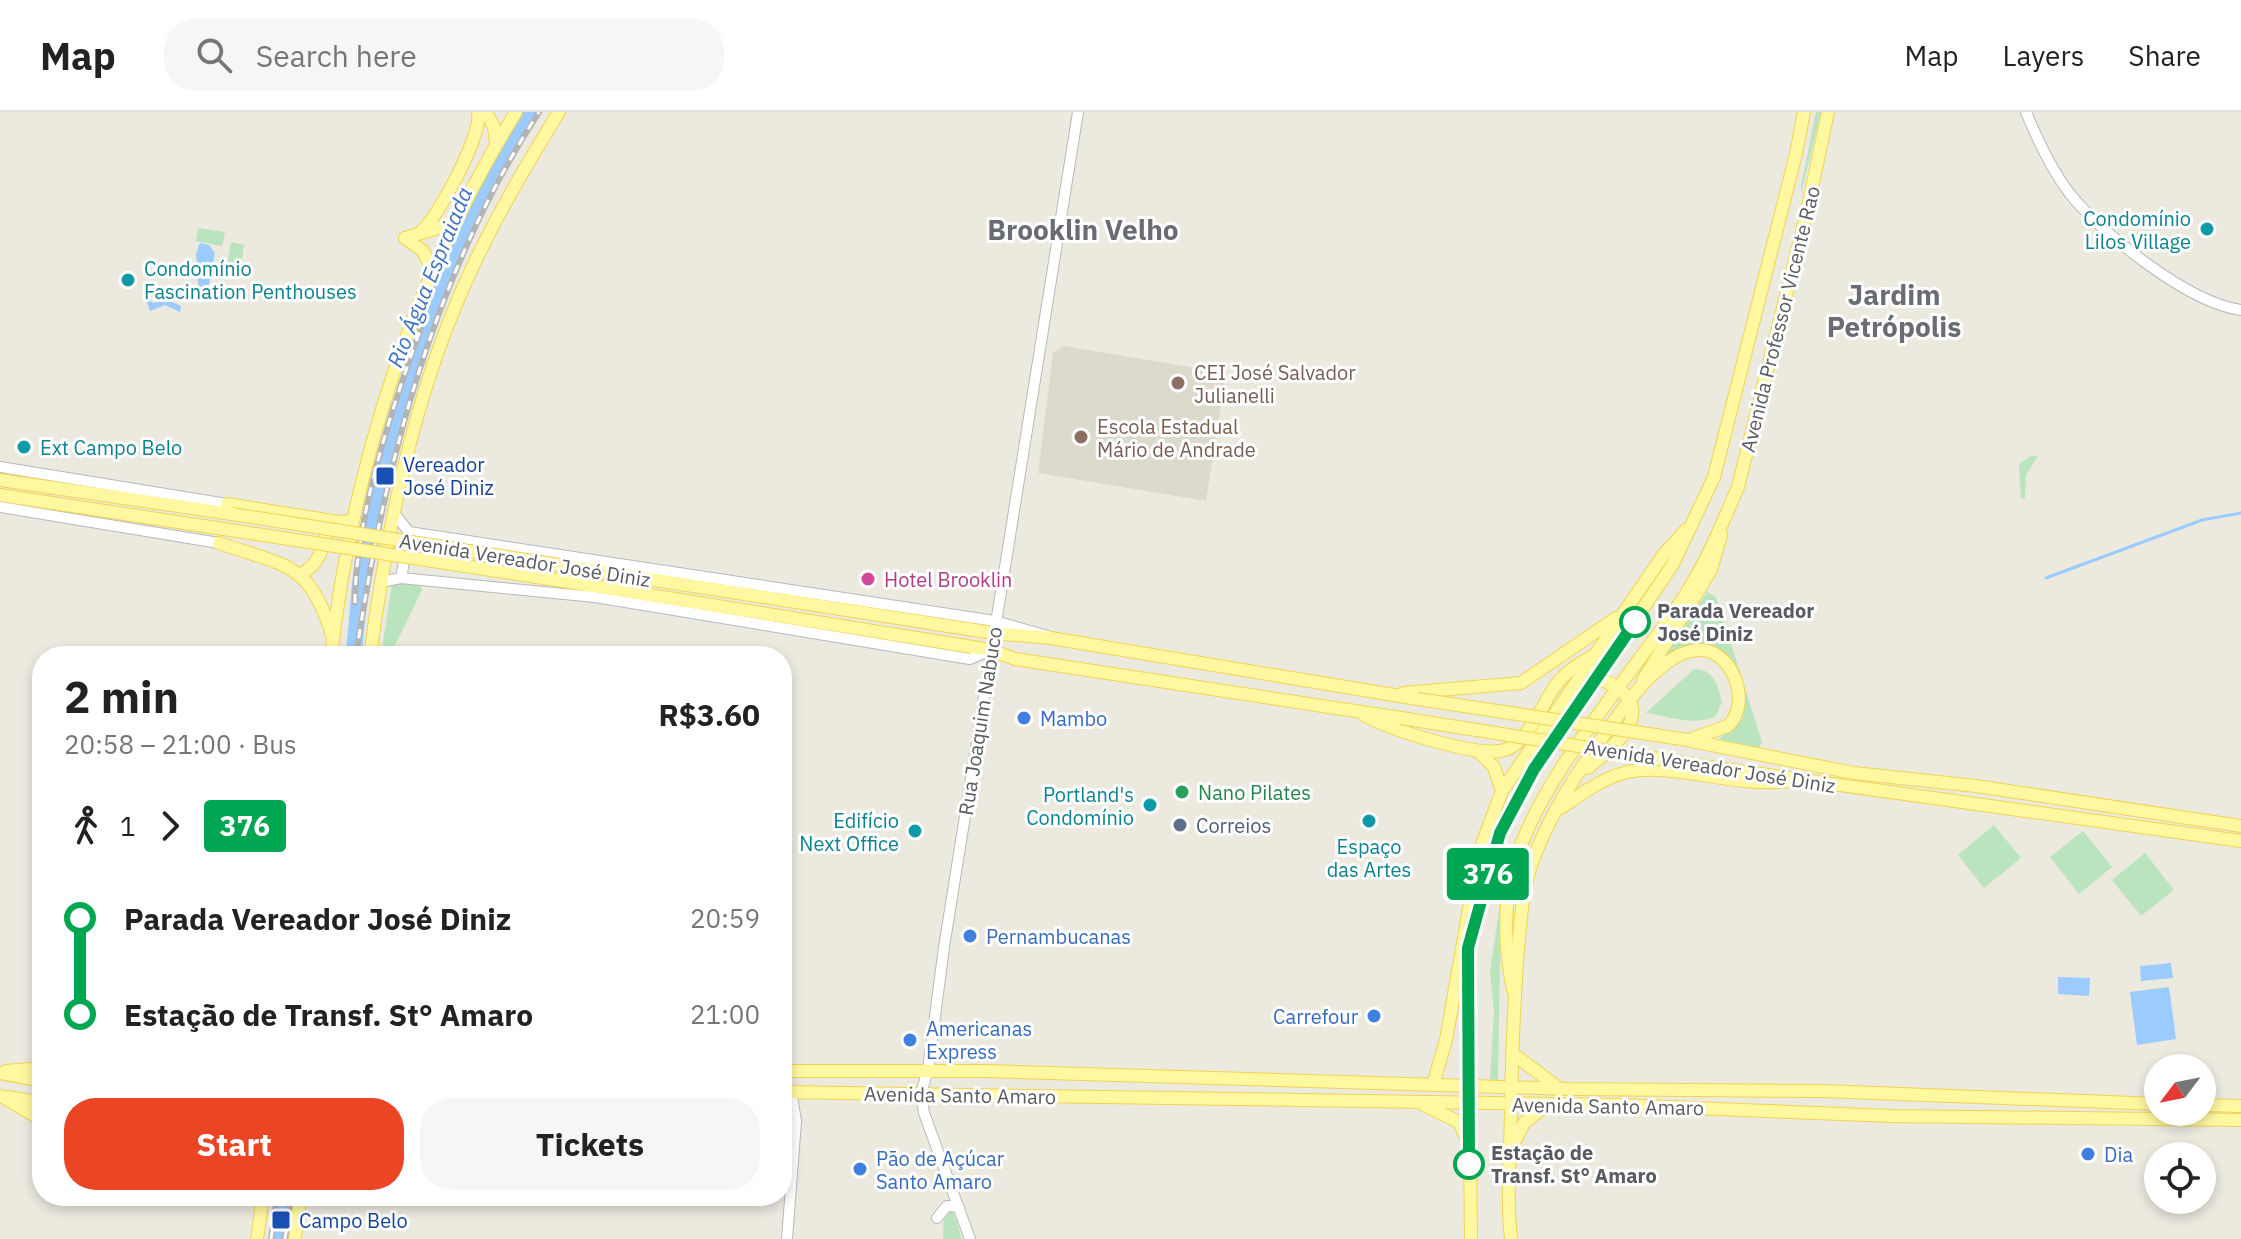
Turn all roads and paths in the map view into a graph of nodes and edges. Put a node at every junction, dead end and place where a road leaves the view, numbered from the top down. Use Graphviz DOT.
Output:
graph roads {
  1 [pos="478,112"];
  2 [pos="486,112"];
  3 [pos="516,112"];
  4 [pos="559,112"];
  5 [pos="1078,112"];
  6 [pos="1804,112"];
  7 [pos="1828,112"];
  8 [pos="2026,112"];
  9 [pos="496,144"];
  10 [pos="455,223"];
  11 [pos="422,231"];
  12 [pos="432,269"];
  13 [pos="2241,310"];
  14 [pos="0,467"];
  15 [pos="0,480"];
  16 [pos="0,495"];
  17 [pos="0,507"];
  18 [pos="228,510"];
  19 [pos="393,512"];
  20 [pos="1696,519"];
  21 [pos="325,520"];
  22 [pos="351,521"];
  23 [pos="1722,524"];
  24 [pos="409,532"];
  25 [pos="219,543"];
  26 [pos="301,574"];
  27 [pos="401,578"];
  28 [pos="381,582"];
  29 [pos="1625,611"];
  30 [pos="994,627"];
  31 [pos="333,639"];
  32 [pos="332,646"];
  33 [pos="371,646"];
  34 [pos="991,650"];
  35 [pos="1614,653"];
  36 [pos="1595,655"];
  37 [pos="1636,663"];
  38 [pos="1597,680"];
  39 [pos="1617,687"];
  40 [pos="1569,690"];
  41 [pos="1634,694"];
  42 [pos="1396,695"];
  43 [pos="1358,712"];
  44 [pos="1688,740"];
  45 [pos="1475,749"];
  46 [pos="1804,778"];
  47 [pos="1502,791"];
  48 [pos="1558,809"];
  49 [pos="2241,826"];
  50 [pos="2241,841"];
  51 [pos="1470,896"];
  52 [pos="1468,948"];
  53 [pos="1467,978"];
  54 [pos="1513,990"];
  55 [pos="1449,1022"];
  56 [pos="1512,1053"];
  57 [pos="32,1068"];
  58 [pos="928,1070"];
  59 [pos="792,1071"];
  60 [pos="4,1074"];
  61 [pos="32,1079"];
  62 [pos="1433,1085"];
  63 [pos="1469,1085"];
  64 [pos="1511,1087"];
  65 [pos="1560,1089"];
  66 [pos="792,1092"];
  67 [pos="921,1093"];
  68 [pos="1,1096"];
  69 [pos="32,1101"];
  70 [pos="1418,1102"];
  71 [pos="2144,1103"];
  72 [pos="1470,1104"];
  73 [pos="1511,1104"];
  74 [pos="1548,1104"];
  75 [pos="2216,1105"];
  76 [pos="2241,1106"];
  77 [pos="792,1108"];
  78 [pos="32,1114"];
  79 [pos="2241,1120"];
  80 [pos="1470,1148"];
  81 [pos="1510,1151"];
  82 [pos="792,1173"];
  83 [pos="262,1206"];
  84 [pos="299,1206"];
  85 [pos="790,1206"];
  86 [pos="959,1207"];
  87 [pos="937,1218"];
  88 [pos="1472,1237"];
  89 [pos="257,1239"];
  90 [pos="295,1239"];
  91 [pos="787,1239"];
  92 [pos="970,1239"];
  93 [pos="1511,1239"];
  1 -- 11 [label="main road"];
  2 -- 9 [label="main road"];
  3 -- 9 [label="main road"];
  4 -- 19 [label="main road"];
  5 -- 30 [label="street, Rua Joaquim Nabuco"];
  6 -- 20 [label="main road, Avenida Professor Vicente Rao"];
  7 -- 23 [label="main road, Avenida Professor Vicente Rao"];
  8 -- 13 [label="street"];
  9 -- 10 [label="main road"];
  10 -- 11 [label="main road"];
  10 -- 12 [label="main road"];
  11 -- 12 [label="main road"];
  12 -- 22 [label="main road"];
  14 -- 18 [label="street, Avenida Vereador José Diniz"];
  15 -- 18 [label="main road, Avenida Vereador José Diniz"];
  16 -- 34 [label="main road, Avenida Vereador José Diniz, bridge"];
  17 -- 25 [label="street"];
  18 -- 21 [label="main road"];
  18 -- 30 [label="main road, Avenida Vereador José Diniz, bridge"];
  19 -- 24 [label="street, Avenida Vereador José Diniz"];
  19 -- 28 [label="main road"];
  20 -- 29 [label="main road, Avenida Professor Vicente Rao"];
  20 -- 35 [label="main road, Avenida Professor Vicente Rao"];
  21 -- 22 [label="main road"];
  21 -- 26 [label="main road"];
  22 -- 31 [label="main road"];
  23 -- 37 [label="main road, Avenida Professor Vicente Rao"];
  23 -- 41 [label="main road, Avenida Professor Vicente Rao"];
  24 -- 27 [label="street"];
  24 -- 30 [label="street, Avenida Vereador José Diniz"];
  25 -- 26 [label="main road"];
  26 -- 31 [label="main road"];
  27 -- 28 [label="street, Avenida Vereador José Diniz"];
  27 -- 34 [label="street, Avenida Vereador José Diniz"];
  28 -- 33 [label="main road"];
  29 -- 36 [label="main road, Avenida Professor Vicente Rao"];
  29 -- 42 [label="main road"];
  30 -- 34 [label="street, Rua Joaquim Nabuco"];
  30 -- 42 [label="main road, Avenida Vereador José Diniz"];
  31 -- 32 [label="main road"];
  34 -- 43 [label="main road, Avenida Vereador José Diniz"];
  34 -- 58 [label="street, Rua Joaquim Nabuco"];
  35 -- 36 [label="main road"];
  35 -- 37 [label="main road"];
  35 -- 38 [label="main road, Avenida Professor Vicente Rao"];
  36 -- 40 [label="main road, Avenida Professor Vicente Rao"];
  36 -- 45 [label="main road"];
  37 -- 39 [label="main road, Avenida Professor Vicente Rao"];
  38 -- 39 [label="main road"];
  38 -- 40 [label="main road"];
  38 -- 52 [label="main road, Avenida Professor Vicente Rao"];
  39 -- 41 [label="main road"];
  39 -- 54 [label="main road, Avenida Professor Vicente Rao"];
  40 -- 47 [label="main road, Avenida Professor Vicente Rao"];
  41 -- 44 [label="main road"];
  41 -- 48 [label="main road, Avenida Professor Vicente Rao"];
  42 -- 44 [label="main road, Avenida Vereador José Diniz, bridge"];
  43 -- 45 [label="main road"];
  43 -- 46 [label="main road, Avenida Vereador José Diniz, bridge"];
  44 -- 49 [label="main road, Avenida Vereador José Diniz"];
  45 -- 47 [label="main road"];
  46 -- 48 [label="main road"];
  46 -- 50 [label="main road, Avenida Vereador José Diniz"];
  47 -- 51 [label="main road, Avenida Professor Vicente Rao"];
  48 -- 54 [label="main road, Avenida Professor Vicente Rao"];
  51 -- 52 [label="main road"];
  51 -- 55 [label="main road"];
  52 -- 53 [label="main road, Avenida Professor Vicente Rao"];
  53 -- 55 [label="main road"];
  53 -- 63 [label="main road, Avenida Professor Vicente Rao"];
  54 -- 56 [label="main road, Avenida Professor Vicente Rao"];
  55 -- 62 [label="main road"];
  56 -- 64 [label="main road, Avenida Professor Vicente Rao"];
  56 -- 65 [label="main road"];
  57 -- 60 [label="main road"];
  58 -- 59 [label="main road, Avenida Santo Amaro"];
  58 -- 62 [label="main road, Avenida Santo Amaro"];
  58 -- 67 [label="street, Rua Joaquim Nabuco"];
  60 -- 61 [label="main road"];
  62 -- 63 [label="main road, Avenida Santo Amaro"];
  63 -- 64 [label="main road, Avenida Santo Amaro"];
  63 -- 72 [label="main road, Avenida Professor Vicente Rao"];
  64 -- 65 [label="main road, Avenida Santo Amaro"];
  64 -- 73 [label="main road, Avenida Professor Vicente Rao"];
  65 -- 71 [label="main road, Avenida Santo Amaro"];
  66 -- 67 [label="main road, Avenida Santo Amaro"];
  67 -- 70 [label="main road, Avenida Santo Amaro"];
  67 -- 86 [label="street"];
  68 -- 69 [label="main road"];
  68 -- 78 [label="main road"];
  70 -- 72 [label="main road, Avenida Santo Amaro"];
  70 -- 80 [label="main road"];
  72 -- 73 [label="main road, Avenida Santo Amaro"];
  72 -- 80 [label="main road, Avenida Professor Vicente Rao"];
  73 -- 74 [label="main road, Avenida Santo Amaro"];
  73 -- 81 [label="main road, Avenida Professor Vicente Rao"];
  74 -- 79 [label="main road, Avenida Santo Amaro"];
  74 -- 81 [label="main road"];
  75 -- 76 [label="main road"];
  77 -- 82 [label="street"];
  80 -- 88 [label="main road, Avenida Professor Vicente Rao"];
  81 -- 93 [label="main road, Avenida Professor Vicente Rao"];
  83 -- 89 [label="main road"];
  84 -- 90 [label="main road"];
  85 -- 91 [label="street"];
  86 -- 87 [label="street"];
  86 -- 92 [label="street"];
}
